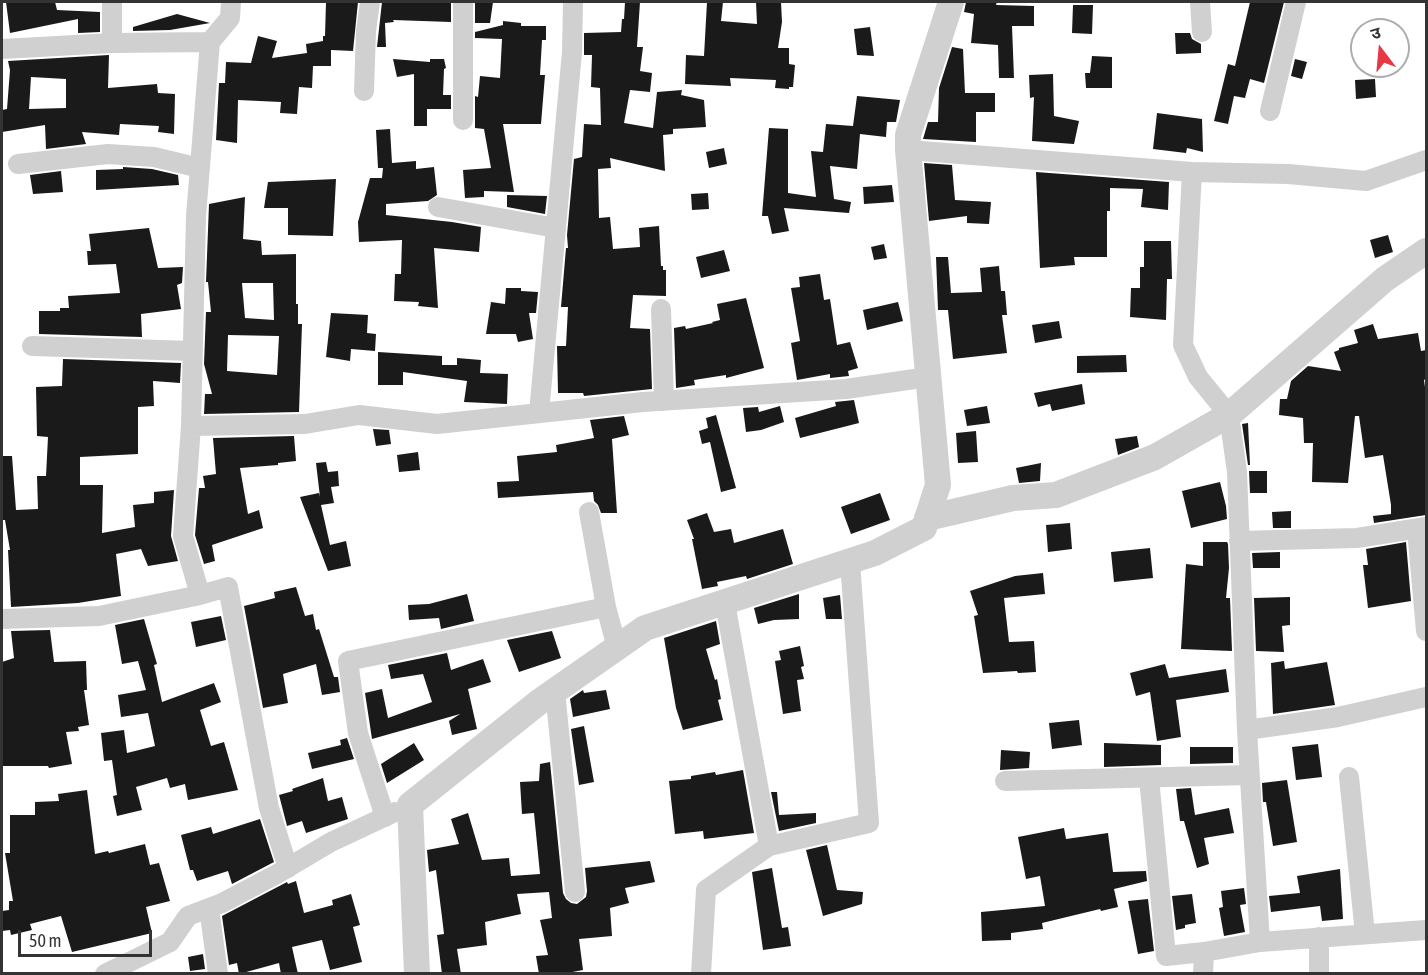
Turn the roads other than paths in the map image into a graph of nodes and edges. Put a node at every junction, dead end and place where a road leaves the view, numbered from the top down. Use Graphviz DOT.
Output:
graph roads {
  1 [pos="112,2"];
  2 [pos="231,2"];
  3 [pos="370,2"];
  4 [pos="463,2"];
  5 [pos="573,2"];
  6 [pos="951,2"];
  7 [pos="1200,2"];
  8 [pos="1296,2"];
  9 [pos="1202,32"];
  10 [pos="210,42"];
  11 [pos="112,43"];
  12 [pos="2,49"];
  13 [pos="364,91"];
  14 [pos="1270,111"];
  15 [pos="463,120"];
  16 [pos="908,150"];
  17 [pos="1426,160"];
  18 [pos="18,164"];
  19 [pos="200,168"];
  20 [pos="1192,172"];
  21 [pos="438,207"];
  22 [pos="556,228"];
  23 [pos="1426,251"];
  24 [pos="661,309"];
  25 [pos="32,346"];
  26 [pos="193,351"];
  27 [pos="928,377"];
  28 [pos="664,401"];
  29 [pos="539,413"];
  30 [pos="1229,416"];
  31 [pos="191,426"];
  32 [pos="589,512"];
  33 [pos="927,518"];
  34 [pos="1422,528"];
  35 [pos="1239,541"];
  36 [pos="850,562"];
  37 [pos="200,595"];
  38 [pos="725,603"];
  39 [pos="606,607"];
  40 [pos="2,619"];
  41 [pos="1426,631"];
  42 [pos="617,648"];
  43 [pos="555,691"];
  44 [pos="1426,697"];
  45 [pos="1247,730"];
  46 [pos="1249,775"];
  47 [pos="1349,777"];
  48 [pos="1149,778"];
  49 [pos="1005,781"];
  50 [pos="410,805"];
  51 [pos="385,817"];
  52 [pos="769,846"];
  53 [pos="288,868"];
  54 [pos="575,892"];
  55 [pos="209,908"];
  56 [pos="1426,930"];
  57 [pos="1365,934"];
  58 [pos="1319,937"];
  59 [pos="1260,942"];
  60 [pos="1204,952"];
  61 [pos="105,974"];
  62 [pos="218,974"];
  63 [pos="417,974"];
  64 [pos="701,974"];
  65 [pos="1203,974"];
  66 [pos="1319,974"];
  1 -- 11 [label="street"];
  2 -- 10 [label="street"];
  3 -- 13 [label="street"];
  4 -- 15 [label="street"];
  5 -- 22 [label="street"];
  6 -- 16 [label="street"];
  7 -- 9 [label="street"];
  8 -- 14 [label="street"];
  10 -- 11 [label="street"];
  10 -- 19 [label="street"];
  11 -- 12 [label="street"];
  16 -- 20 [label="street"];
  16 -- 27 [label="street"];
  17 -- 20 [label="street"];
  18 -- 19 [label="street"];
  19 -- 26 [label="street"];
  20 -- 30 [label="street"];
  21 -- 22 [label="street"];
  22 -- 29 [label="street"];
  23 -- 30 [label="street"];
  24 -- 28 [label="street"];
  25 -- 26 [label="street"];
  26 -- 31 [label="street"];
  27 -- 28 [label="street"];
  27 -- 33 [label="street"];
  28 -- 29 [label="street"];
  29 -- 31 [label="street"];
  30 -- 33 [label="street"];
  30 -- 35 [label="street"];
  31 -- 37 [label="street"];
  32 -- 39 [label="street"];
  33 -- 36 [label="street"];
  34 -- 35 [label="street"];
  34 -- 41 [label="street"];
  35 -- 45 [label="street"];
  36 -- 38 [label="street"];
  36 -- 52 [label="street"];
  37 -- 40 [label="street"];
  37 -- 53 [label="street"];
  38 -- 42 [label="street"];
  38 -- 52 [label="street"];
  39 -- 42 [label="street"];
  39 -- 51 [label="street"];
  42 -- 43 [label="street"];
  43 -- 50 [label="street"];
  43 -- 54 [label="street"];
  44 -- 45 [label="street"];
  45 -- 46 [label="street"];
  46 -- 48 [label="street"];
  46 -- 59 [label="street"];
  47 -- 57 [label="street"];
  48 -- 49 [label="street"];
  48 -- 60 [label="street"];
  50 -- 51 [label="street"];
  50 -- 63 [label="street"];
  51 -- 53 [label="street"];
  52 -- 64 [label="street"];
  53 -- 55 [label="street"];
  55 -- 61 [label="street"];
  55 -- 62 [label="street"];
  56 -- 57 [label="street"];
  57 -- 58 [label="street"];
  58 -- 59 [label="street"];
  58 -- 66 [label="street"];
  59 -- 60 [label="street"];
  60 -- 65 [label="street"];
}
